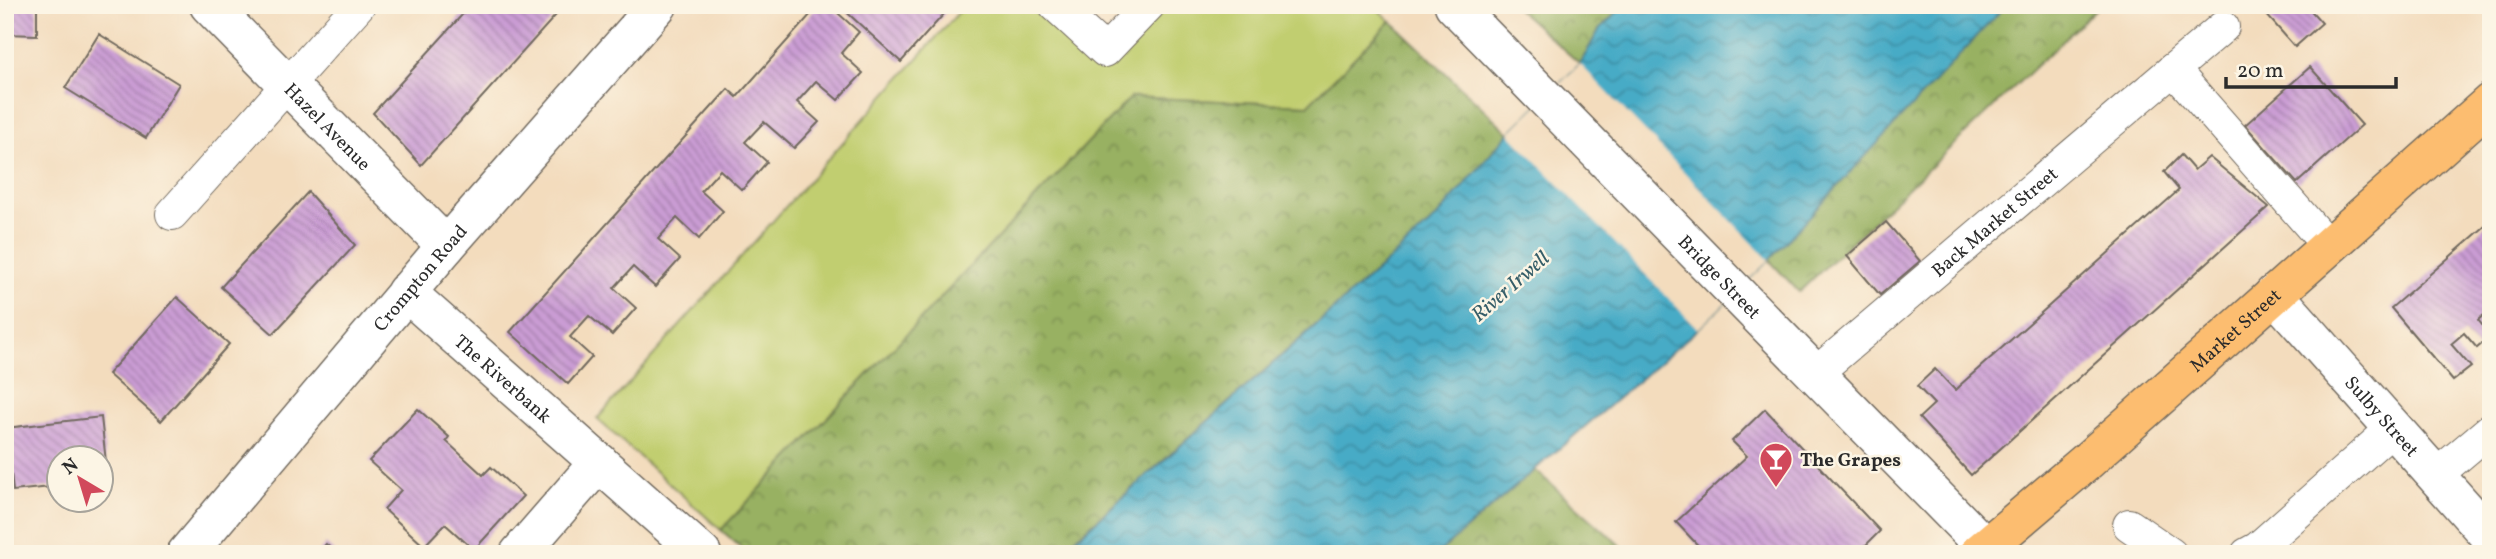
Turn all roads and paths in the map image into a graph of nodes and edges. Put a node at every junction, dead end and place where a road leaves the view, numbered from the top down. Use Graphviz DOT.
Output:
graph roads {
  1 [pos="209,5"];
  2 [pos="359,5"];
  3 [pos="658,5"];
  4 [pos="1055,5"];
  5 [pos="1149,5"];
  6 [pos="1467,17"];
  7 [pos="2223,27"];
  8 [pos="2173,69"];
  9 [pos="288,85"];
  10 [pos="2491,102"];
  11 [pos="172,214"];
  12 [pos="446,246"];
  13 [pos="2328,246"];
  14 [pos="407,292"];
  15 [pos="2274,294"];
  16 [pos="1816,373"];
  17 [pos="2393,428"];
  18 [pos="2491,429"];
  19 [pos="599,462"];
  20 [pos="2435,476"];
  21 [pos="2129,525"];
  22 [pos="2491,538"];
  23 [pos="1982,550"];
  24 [pos="186,554"];
  25 [pos="519,554"];
  26 [pos="702,554"];
  27 [pos="2171,554"];
  28 [pos="2247,554"];
  1 -- 9 [label="street, Hazel Avenue"];
  2 -- 9 [label="lane"];
  3 -- 12 [label="street, Crompton Road"];
  4 -- 5 [label="lane"];
  6 -- 16 [label="street, Bridge Street"];
  7 -- 8 [label="lane, Back Market Street"];
  8 -- 13 [label="lane"];
  8 -- 16 [label="lane, Back Market Street"];
  9 -- 11 [label="lane"];
  9 -- 12 [label="street, Hazel Avenue"];
  10 -- 13 [label="main road, Market Street"];
  12 -- 14 [label="street, Crompton Road"];
  13 -- 15 [label="main road, Market Street"];
  14 -- 19 [label="street, The Riverbank"];
  14 -- 24 [label="street, Crompton Road"];
  15 -- 17 [label="street, Sulby Street"];
  15 -- 23 [label="main road, Market Street"];
  16 -- 23 [label="street, Bridge Street"];
  17 -- 20 [label="street, Sulby Street"];
  17 -- 28 [label="lane"];
  18 -- 20 [label="lane"];
  19 -- 25 [label="street"];
  19 -- 26 [label="street, The Riverbank"];
  20 -- 22 [label="street, Sulby Street"];
  21 -- 27 [label="lane"];
}
